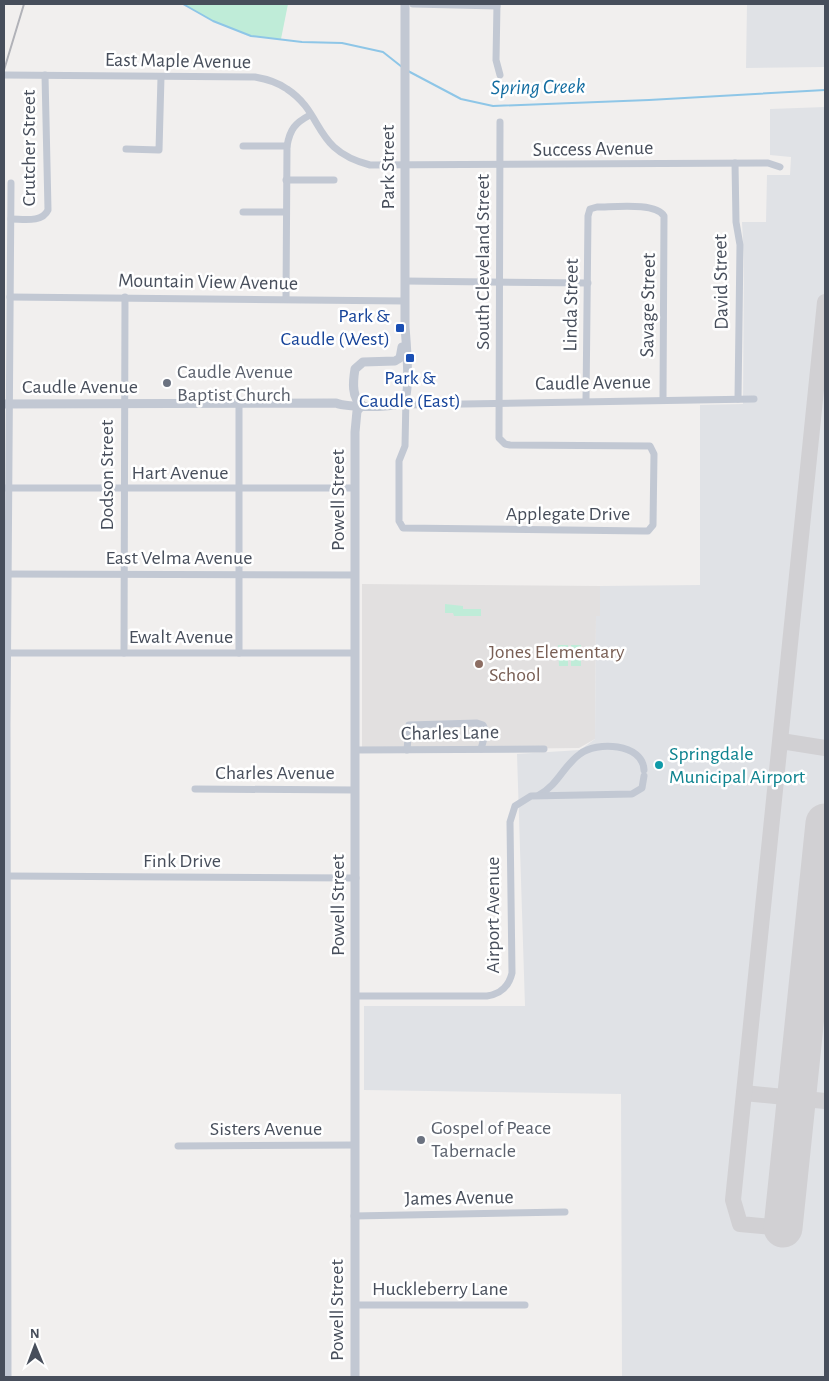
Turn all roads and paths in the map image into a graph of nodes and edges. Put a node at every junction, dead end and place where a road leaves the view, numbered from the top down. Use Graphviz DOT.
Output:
graph roads {
  1 [pos="405,4"];
  2 [pos="413,4"];
  3 [pos="496,5"];
  4 [pos="4,75"];
  5 [pos="45,75"];
  6 [pos="500,75"];
  7 [pos="161,77"];
  8 [pos="310,115"];
  9 [pos="500,122"];
  10 [pos="244,146"];
  11 [pos="287,146"];
  12 [pos="126,149"];
  13 [pos="735,163"];
  14 [pos="406,165"];
  15 [pos="500,166"];
  16 [pos="780,167"];
  17 [pos="286,180"];
  18 [pos="334,180"];
  19 [pos="11,183"];
  20 [pos="590,210"];
  21 [pos="243,212"];
  22 [pos="286,212"];
  23 [pos="11,219"];
  24 [pos="405,281"];
  25 [pos="498,281"];
  26 [pos="588,283"];
  27 [pos="10,297"];
  28 [pos="125,297"];
  29 [pos="286,299"];
  30 [pos="405,301"];
  31 [pos="405,330"];
  32 [pos="395,361"];
  33 [pos="407,370"];
  34 [pos="354,394"];
  35 [pos="663,399"];
  36 [pos="738,399"];
  37 [pos="754,399"];
  38 [pos="586,401"];
  39 [pos="404,402"];
  40 [pos="498,402"];
  41 [pos="7,404"];
  42 [pos="124,404"];
  43 [pos="239,404"];
  44 [pos="336,404"];
  45 [pos="358,405"];
  46 [pos="6,488"];
  47 [pos="239,488"];
  48 [pos="355,488"];
  49 [pos="124,489"];
  50 [pos="6,574"];
  51 [pos="123,574"];
  52 [pos="239,574"];
  53 [pos="355,575"];
  54 [pos="7,653"];
  55 [pos="124,653"];
  56 [pos="239,653"];
  57 [pos="355,653"];
  58 [pos="5,724"];
  59 [pos="544,748"];
  60 [pos="481,749"];
  61 [pos="355,750"];
  62 [pos="406,750"];
  63 [pos="195,789"];
  64 [pos="355,790"];
  65 [pos="538,796"];
  66 [pos="8,876"];
  67 [pos="356,878"];
  68 [pos="355,996"];
  69 [pos="6,1102"];
  70 [pos="354,1145"];
  71 [pos="178,1146"];
  72 [pos="6,1181"];
  73 [pos="565,1212"];
  74 [pos="354,1216"];
  75 [pos="6,1260"];
  76 [pos="354,1305"];
  77 [pos="525,1305"];
  78 [pos="8,1377"];
  79 [pos="355,1377"];
  1 -- 14 [label="street, Park Street"];
  2 -- 3 [label="street"];
  3 -- 6 [label="street"];
  4 -- 5 [label="street, East Maple Avenue"];
  5 -- 7 [label="street, East Maple Avenue"];
  5 -- 23 [label="street, Crutcher Street"];
  7 -- 8 [label="street, East Maple Avenue"];
  7 -- 12 [label="street"];
  8 -- 11 [label="street"];
  8 -- 14 [label="street, East Maple Avenue"];
  9 -- 15 [label="street, South Cleveland Street"];
  10 -- 11 [label="street"];
  11 -- 17 [label="street"];
  13 -- 15 [label="street, Success Avenue"];
  13 -- 16 [label="street, Success Avenue"];
  13 -- 36 [label="street, David Street"];
  14 -- 15 [label="street, Success Avenue"];
  14 -- 24 [label="street, Park Street"];
  15 -- 25 [label="street, South Cleveland Street"];
  17 -- 18 [label="street"];
  17 -- 22 [label="street"];
  19 -- 23 [label="street, Crutcher Street"];
  20 -- 26 [label="street, Linda Street"];
  20 -- 35 [label="street, Savage Street"];
  21 -- 22 [label="street"];
  22 -- 29 [label="street"];
  23 -- 27 [label="street, Crutcher Street"];
  24 -- 25 [label="street"];
  24 -- 30 [label="street, Park Street"];
  25 -- 26 [label="street"];
  25 -- 40 [label="street, South Cleveland Street"];
  26 -- 38 [label="street, Linda Street"];
  27 -- 28 [label="street, Mountain View Avenue"];
  27 -- 41 [label="street, Crutcher Street"];
  28 -- 29 [label="street, Mountain View Avenue"];
  28 -- 42 [label="street, Dodson Street"];
  29 -- 30 [label="street, Mountain View Avenue"];
  30 -- 31 [label="street, Park Street"];
  31 -- 32 [label="street, Park Street"];
  31 -- 33 [label="street, Park Street"];
  32 -- 33 [label="street"];
  32 -- 34 [label="street"];
  33 -- 39 [label="street, Park Street"];
  34 -- 44 [label="street, Caudle Avenue"];
  34 -- 45 [label="street, Powell Street"];
  35 -- 36 [label="street, Caudle Avenue"];
  35 -- 38 [label="street, Caudle Avenue"];
  36 -- 37 [label="street, Caudle Avenue"];
  38 -- 40 [label="street, Caudle Avenue"];
  39 -- 40 [label="street, Caudle Avenue"];
  39 -- 40 [label="street, Applegate Drive"];
  39 -- 45 [label="street"];
  41 -- 42 [label="street, Caudle Avenue"];
  41 -- 46 [label="street, Crutcher Street"];
  42 -- 43 [label="street, Caudle Avenue"];
  42 -- 49 [label="street, Dodson Street"];
  43 -- 44 [label="street, Caudle Avenue"];
  43 -- 47 [label="street"];
  44 -- 45 [label="street, Caudle Avenue"];
  45 -- 48 [label="street, Powell Street"];
  46 -- 49 [label="street, Hart Avenue"];
  46 -- 50 [label="street, Crutcher Street"];
  47 -- 48 [label="street, Hart Avenue"];
  47 -- 49 [label="street, Hart Avenue"];
  47 -- 52 [label="street"];
  48 -- 53 [label="street, Powell Street"];
  49 -- 51 [label="street, Dodson Street"];
  50 -- 51 [label="street, East Velma Avenue"];
  50 -- 54 [label="street, Crutcher Street"];
  51 -- 52 [label="street, East Velma Avenue"];
  51 -- 55 [label="street, Dodson Street"];
  52 -- 53 [label="street, East Velma Avenue"];
  52 -- 56 [label="street"];
  53 -- 57 [label="street, Powell Street"];
  54 -- 55 [label="street, Ewalt Avenue"];
  54 -- 58 [label="street, Crutcher Street"];
  55 -- 56 [label="street, Ewalt Avenue"];
  56 -- 57 [label="street, Ewalt Avenue"];
  57 -- 61 [label="street, Powell Street"];
  58 -- 66 [label="street, Crutcher Street"];
  59 -- 60 [label="street, Charles Lane"];
  60 -- 62 [label="street, Charles Lane"];
  60 -- 62 [label="street"];
  61 -- 62 [label="street, Charles Lane"];
  61 -- 64 [label="street, Powell Street"];
  63 -- 64 [label="street, Charles Avenue"];
  64 -- 67 [label="street, Powell Street"];
  65 -- 65 [label="street, Airport Avenue"];
  65 -- 68 [label="street, Airport Avenue"];
  66 -- 67 [label="street, Fink Drive"];
  66 -- 69 [label="street, Crutcher Street"];
  67 -- 68 [label="street, Powell Street"];
  68 -- 70 [label="street, Powell Street"];
  69 -- 72 [label="street, Crutcher Street"];
  70 -- 71 [label="street, Sisters Avenue"];
  70 -- 74 [label="street, Powell Street"];
  72 -- 75 [label="street, Crutcher Street"];
  73 -- 74 [label="street, James Avenue"];
  74 -- 76 [label="street, Powell Street"];
  75 -- 78 [label="street, Crutcher Street"];
  76 -- 77 [label="street, Huckleberry Lane"];
  76 -- 79 [label="street, Powell Street"];
}
